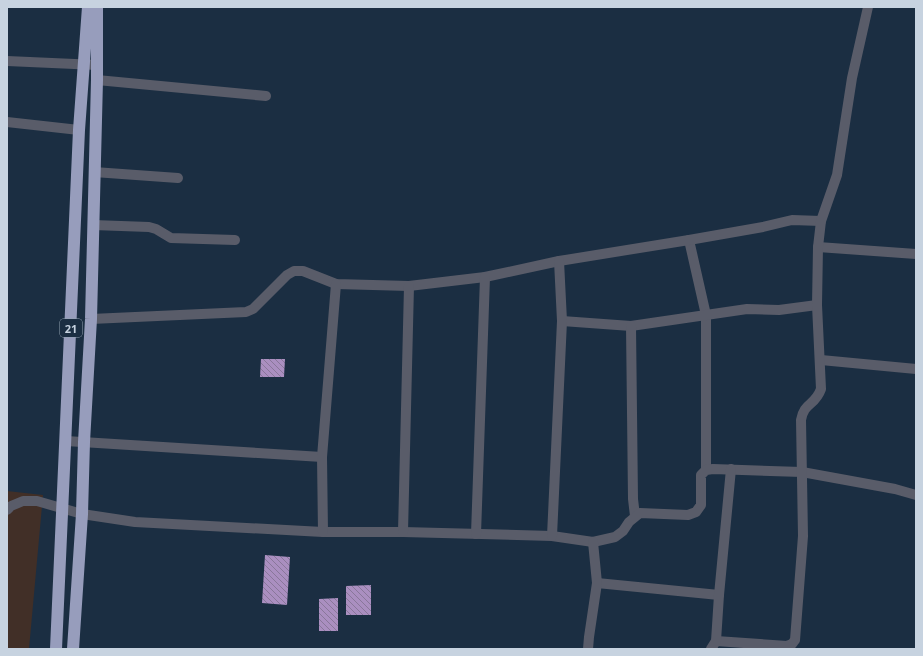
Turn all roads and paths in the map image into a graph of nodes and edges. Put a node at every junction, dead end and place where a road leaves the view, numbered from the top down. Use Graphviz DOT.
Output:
graph roads {
  1 [pos="88,7"];
  2 [pos="97,7"];
  3 [pos="868,7"];
  4 [pos="7,61"];
  5 [pos="84,64"];
  6 [pos="97,65"];
  7 [pos="97,80"];
  8 [pos="266,96"];
  9 [pos="7,122"];
  10 [pos="79,130"];
  11 [pos="94,172"];
  12 [pos="178,178"];
  13 [pos="821,221"];
  14 [pos="93,226"];
  15 [pos="235,240"];
  16 [pos="689,240"];
  17 [pos="818,247"];
  18 [pos="916,254"];
  19 [pos="559,261"];
  20 [pos="485,277"];
  21 [pos="336,284"];
  22 [pos="409,286"];
  23 [pos="817,305"];
  24 [pos="706,315"];
  25 [pos="91,319"];
  26 [pos="562,321"];
  27 [pos="631,326"];
  28 [pos="820,360"];
  29 [pos="916,369"];
  30 [pos="66,441"];
  31 [pos="84,442"];
  32 [pos="322,457"];
  33 [pos="731,469"];
  34 [pos="706,470"];
  35 [pos="802,472"];
  36 [pos="916,495"];
  37 [pos="63,509"];
  38 [pos="7,510"];
  39 [pos="82,514"];
  40 [pos="635,516"];
  41 [pos="324,532"];
  42 [pos="403,532"];
  43 [pos="476,534"];
  44 [pos="552,536"];
  45 [pos="593,542"];
  46 [pos="597,584"];
  47 [pos="719,595"];
  48 [pos="58,612"];
  49 [pos="76,613"];
  50 [pos="713,645"];
  51 [pos="764,646"];
  52 [pos="56,649"];
  53 [pos="73,649"];
  54 [pos="588,649"];
  1 -- 5 [label="highway, 21"];
  2 -- 6 [label="highway, 21"];
  3 -- 13 [label="street"];
  4 -- 5 [label="street"];
  5 -- 6 [label="street"];
  5 -- 10 [label="highway, 21"];
  6 -- 7 [label="highway, 21"];
  7 -- 8 [label="street"];
  7 -- 11 [label="highway, 21"];
  9 -- 10 [label="street"];
  10 -- 30 [label="highway, 21"];
  11 -- 12 [label="street"];
  11 -- 14 [label="highway, 21"];
  13 -- 16 [label="street"];
  13 -- 17 [label="street"];
  14 -- 15 [label="street"];
  14 -- 25 [label="highway, 21"];
  16 -- 19 [label="street"];
  16 -- 24 [label="street"];
  17 -- 18 [label="street"];
  17 -- 23 [label="street"];
  19 -- 20 [label="street"];
  19 -- 26 [label="street"];
  20 -- 22 [label="street"];
  20 -- 43 [label="street"];
  21 -- 22 [label="street"];
  21 -- 25 [label="street"];
  21 -- 32 [label="street"];
  22 -- 42 [label="street"];
  23 -- 24 [label="street"];
  23 -- 28 [label="street"];
  24 -- 27 [label="street"];
  24 -- 34 [label="street"];
  25 -- 31 [label="highway, 21"];
  26 -- 27 [label="street"];
  26 -- 44 [label="street"];
  27 -- 40 [label="street"];
  28 -- 29 [label="street"];
  28 -- 35 [label="street"];
  30 -- 31 [label="street"];
  30 -- 37 [label="highway, 21"];
  31 -- 32 [label="street"];
  31 -- 39 [label="highway, 21"];
  32 -- 41 [label="street"];
  33 -- 34 [label="street"];
  33 -- 35 [label="street"];
  33 -- 47 [label="street"];
  34 -- 40 [label="street"];
  35 -- 36 [label="street"];
  35 -- 51 [label="street"];
  37 -- 38 [label="street"];
  37 -- 39 [label="street"];
  37 -- 48 [label="highway, 21"];
  39 -- 41 [label="street"];
  39 -- 49 [label="highway, 21"];
  40 -- 45 [label="street"];
  41 -- 42 [label="street"];
  42 -- 43 [label="street"];
  43 -- 44 [label="street"];
  44 -- 45 [label="street"];
  45 -- 46 [label="street"];
  46 -- 47 [label="street"];
  46 -- 54 [label="street"];
  47 -- 50 [label="street"];
  48 -- 49 [label="highway"];
  48 -- 52 [label="highway, 21"];
  49 -- 53 [label="highway, 21"];
  50 -- 51 [label="street"];
}
